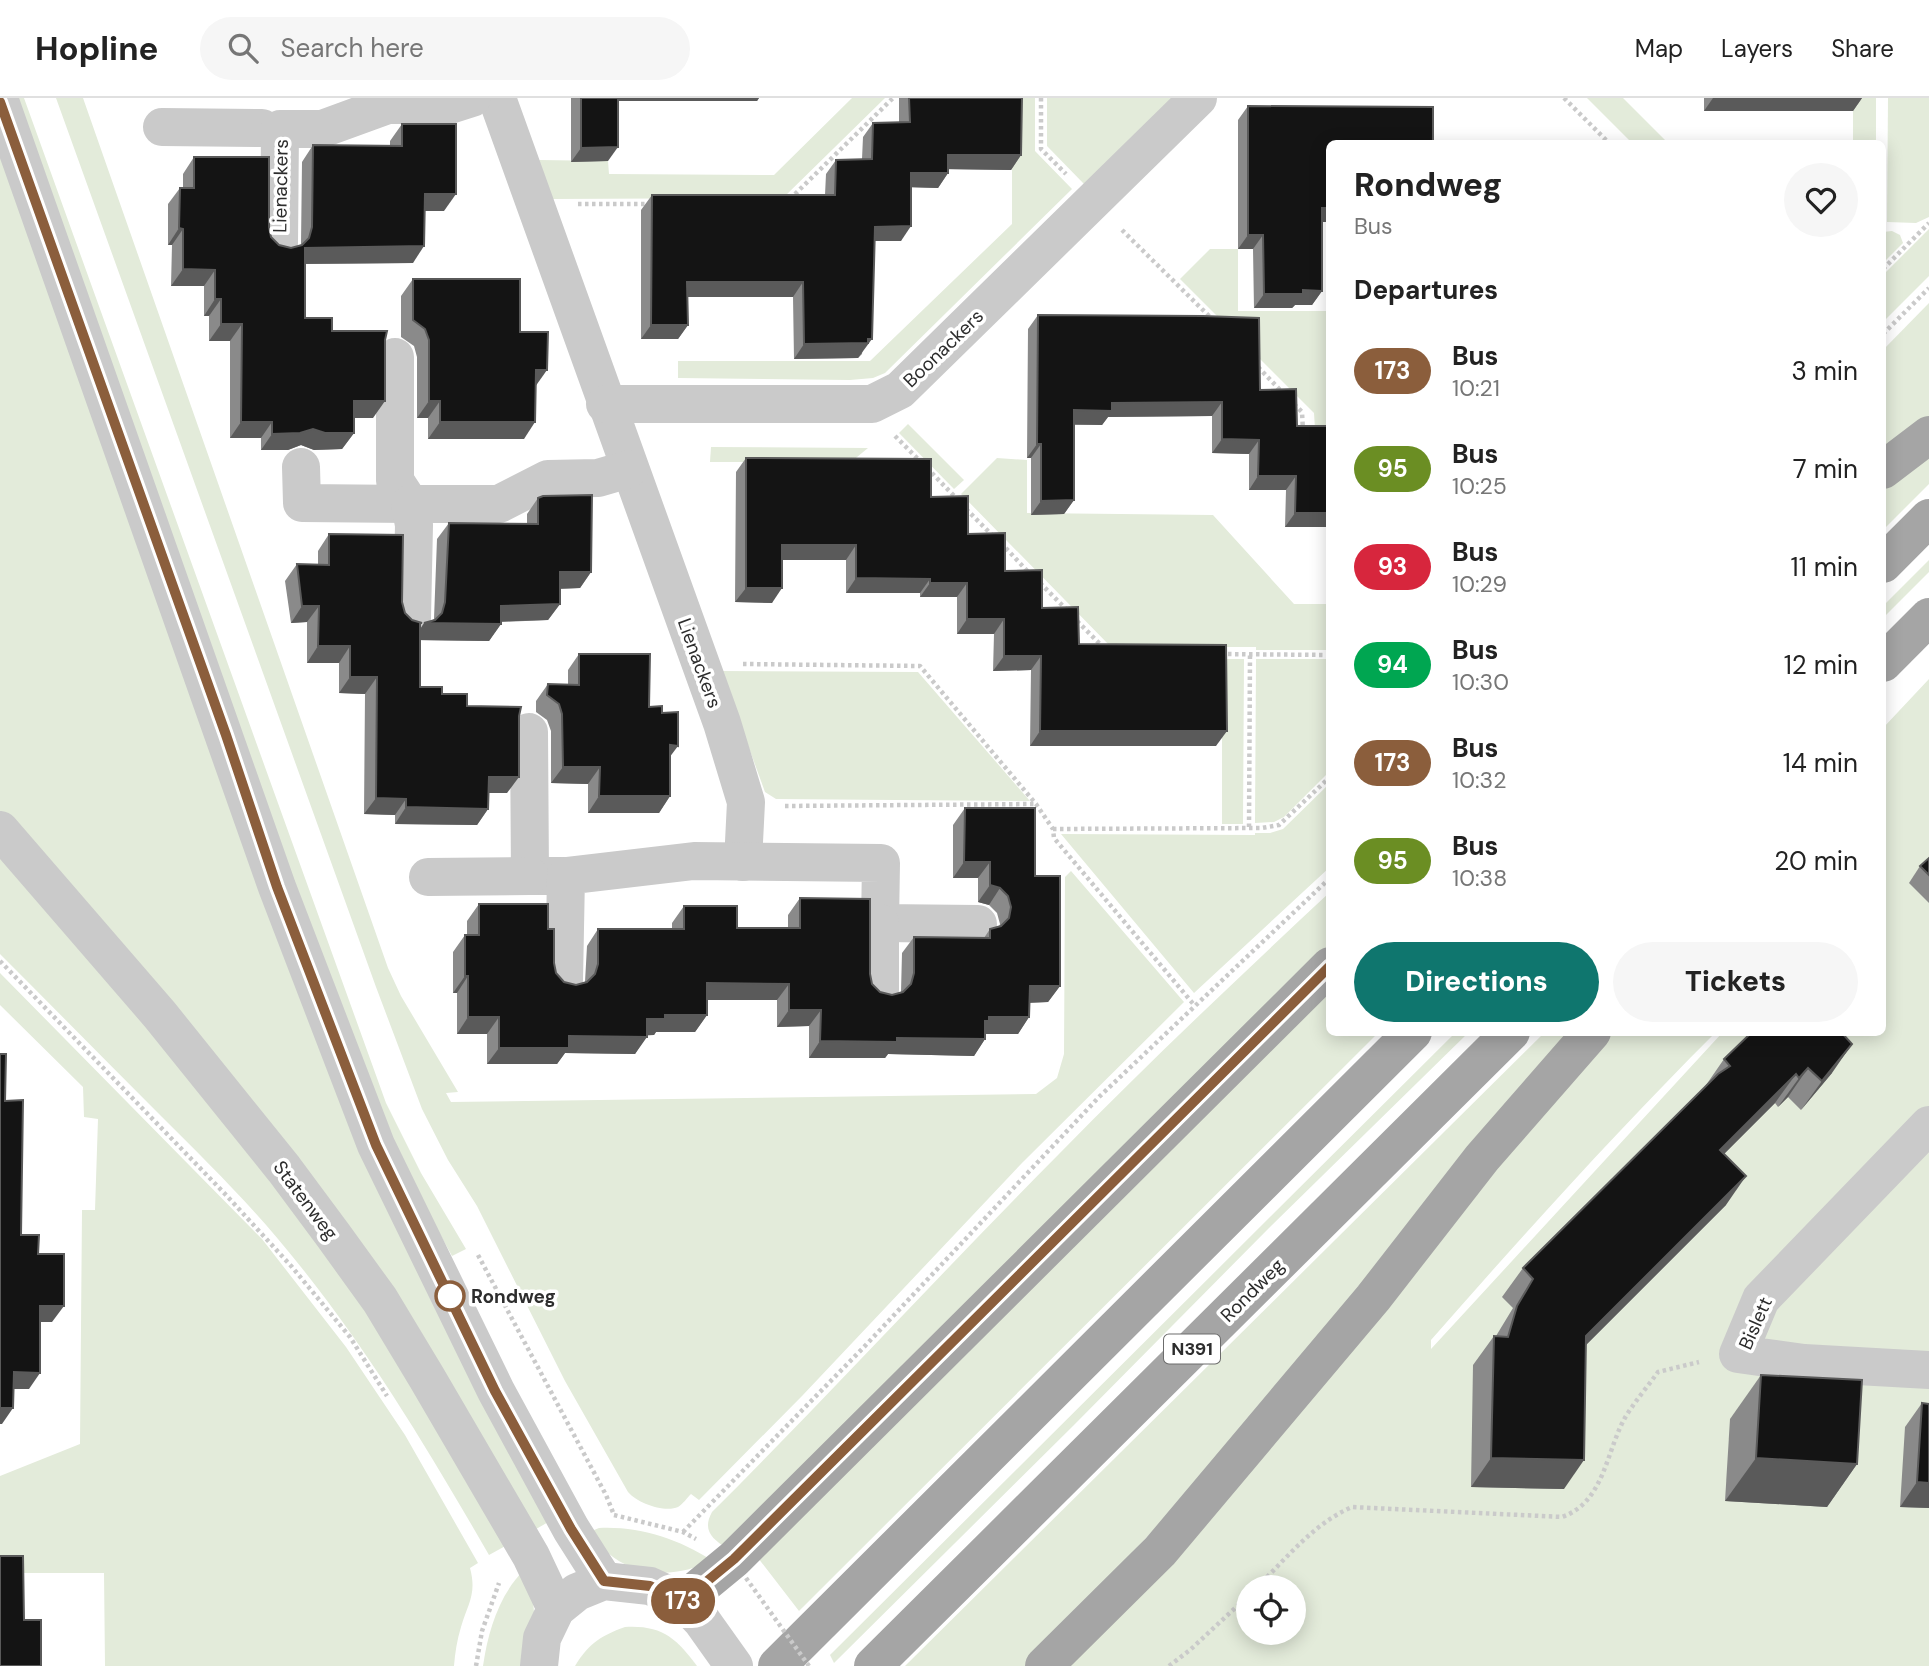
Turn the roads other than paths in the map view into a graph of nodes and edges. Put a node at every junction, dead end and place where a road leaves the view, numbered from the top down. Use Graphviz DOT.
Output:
graph roads {
  1 [pos="472,98"];
  2 [pos="497,98"];
  3 [pos="1198,98"];
  4 [pos="0,102"];
  5 [pos="268,118"];
  6 [pos="162,127"];
  7 [pos="279,243"];
  8 [pos="395,357"];
  9 [pos="606,404"];
  10 [pos="1929,435"];
  11 [pos="302,467"];
  12 [pos="1886,468"];
  13 [pos="629,469"];
  14 [pos="410,504"];
  15 [pos="1929,518"];
  16 [pos="1886,561"];
  17 [pos="1929,617"];
  18 [pos="412,618"];
  19 [pos="1886,660"];
  20 [pos="529,732"];
  21 [pos="0,830"];
  22 [pos="743,862"];
  23 [pos="548,876"];
  24 [pos="428,877"];
  25 [pos="880,923"];
  26 [pos="978,924"];
  27 [pos="1326,970"];
  28 [pos="564,979"];
  29 [pos="880,990"];
  30 [pos="1409,1036"];
  31 [pos="1507,1036"];
  32 [pos="1589,1036"];
  33 [pos="1929,1125"];
  34 [pos="1929,1370"];
  35 [pos="604,1581"];
  36 [pos="556,1609"];
  37 [pos="692,1611"];
  38 [pos="539,1666"];
  39 [pos="734,1666"];
  40 [pos="777,1666"];
  41 [pos="873,1666"];
  42 [pos="1044,1666"];
  1 -- 5 [label="street, Lienackers"];
  2 -- 9 [label="street, Lienackers"];
  3 -- 9 [label="street, Boonackers"];
  4 -- 35 [label="street"];
  5 -- 6 [label="street, Lienackers"];
  5 -- 7 [label="street, Lienackers"];
  8 -- 14 [label="street"];
  9 -- 13 [label="street, Lienackers"];
  10 -- 12 [label="main road"];
  11 -- 14 [label="street"];
  13 -- 14 [label="street"];
  13 -- 22 [label="street, Lienackers"];
  14 -- 18 [label="street"];
  15 -- 16 [label="main road"];
  17 -- 19 [label="main road"];
  20 -- 23 [label="street"];
  21 -- 36 [label="street, Statenweg"];
  22 -- 23 [label="street"];
  22 -- 25 [label="street"];
  23 -- 24 [label="street"];
  23 -- 28 [label="street"];
  25 -- 26 [label="street"];
  25 -- 29 [label="street"];
  27 -- 37 [label="main road"];
  30 -- 40 [label="main road"];
  31 -- 41 [label="main road, Rondweg / N391"];
  32 -- 42 [label="main road"];
  33 -- 34 [label="street, Bislett"];
  35 -- 36 [label="street"];
  35 -- 37 [label="street"];
  36 -- 38 [label="street"];
  37 -- 39 [label="street"];
}
